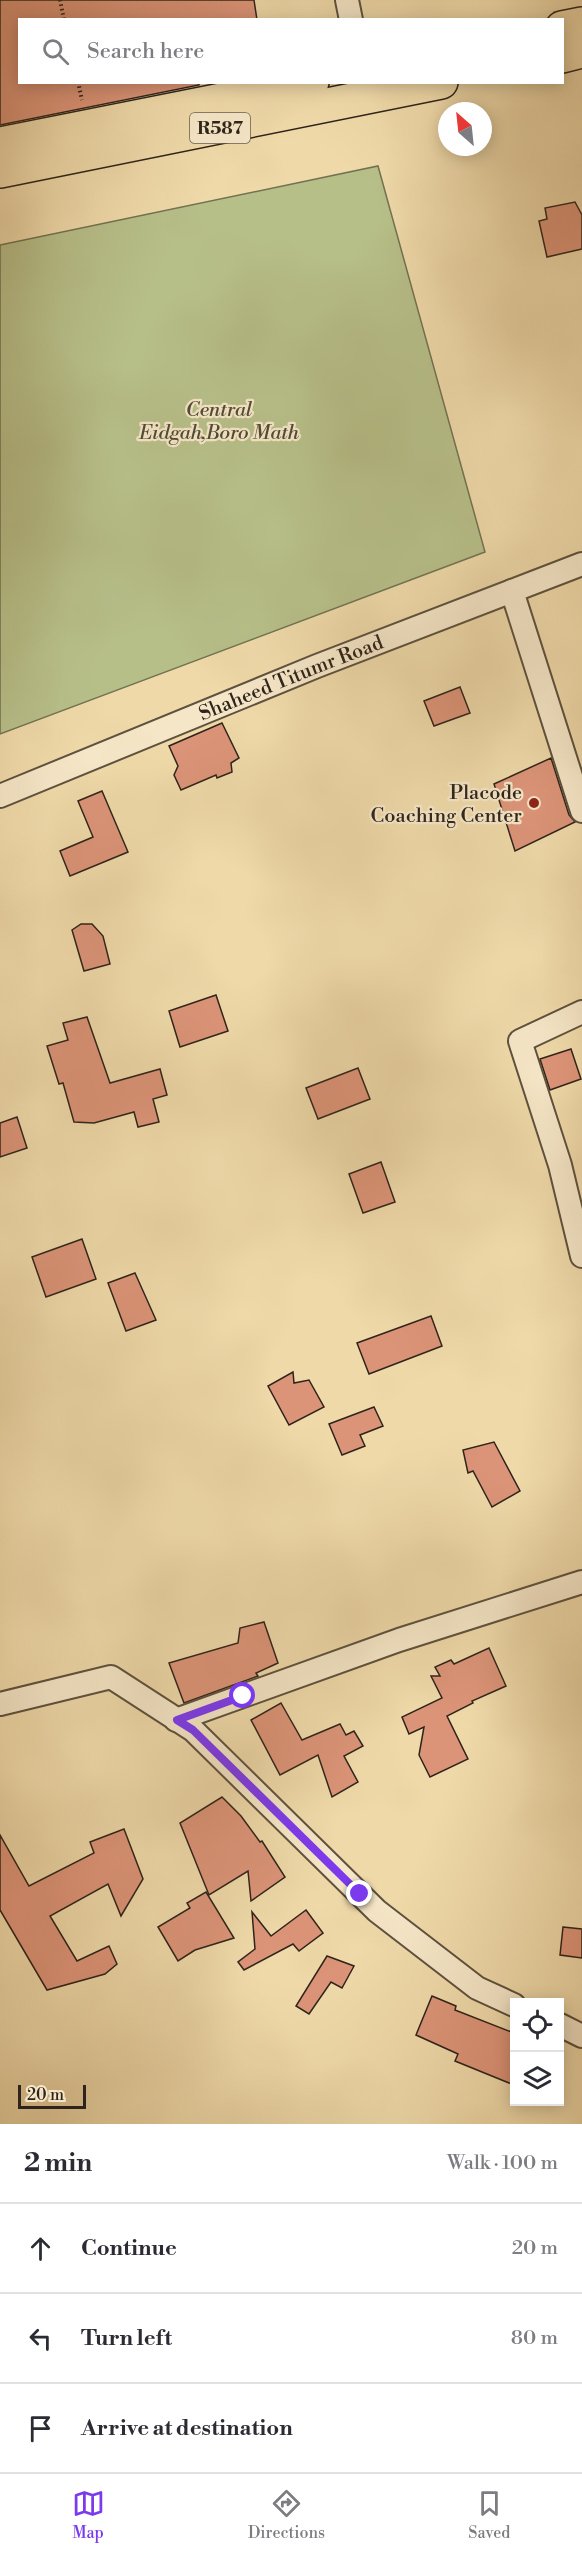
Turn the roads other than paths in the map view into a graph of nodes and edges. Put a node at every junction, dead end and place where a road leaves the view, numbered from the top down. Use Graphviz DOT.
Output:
graph roads {
  1 [pos="347,0"];
  2 [pos="351,18"];
  3 [pos="582,24"];
  4 [pos="564,28"];
  5 [pos="582,51"];
  6 [pos="564,56"];
  7 [pos="302,84"];
  8 [pos="424,84"];
  9 [pos="365,91"];
  10 [pos="0,144"];
  11 [pos="0,171"];
  12 [pos="582,564"];
  13 [pos="513,591"];
  14 [pos="0,796"];
  15 [pos="582,811"];
  16 [pos="582,1012"];
  17 [pos="582,1256"];
  18 [pos="582,1582"];
  19 [pos="0,1704"];
  20 [pos="177,1720"];
  21 [pos="510,2003"];
  22 [pos="564,2027"];
  23 [pos="582,2036"];
  1 -- 2 [label="street"];
  3 -- 4 [label="main road"];
  5 -- 6 [label="main road"];
  7 -- 10 [label="main road, R587"];
  8 -- 9 [label="main road, R587"];
  9 -- 11 [label="main road, R587"];
  12 -- 13 [label="street, Shaheed Titumr Road"];
  13 -- 14 [label="street, Shaheed Titumr Road"];
  13 -- 15 [label="street"];
  16 -- 17 [label="street"];
  18 -- 20 [label="street"];
  19 -- 20 [label="street"];
  20 -- 21 [label="street"];
  22 -- 23 [label="street"];
}
